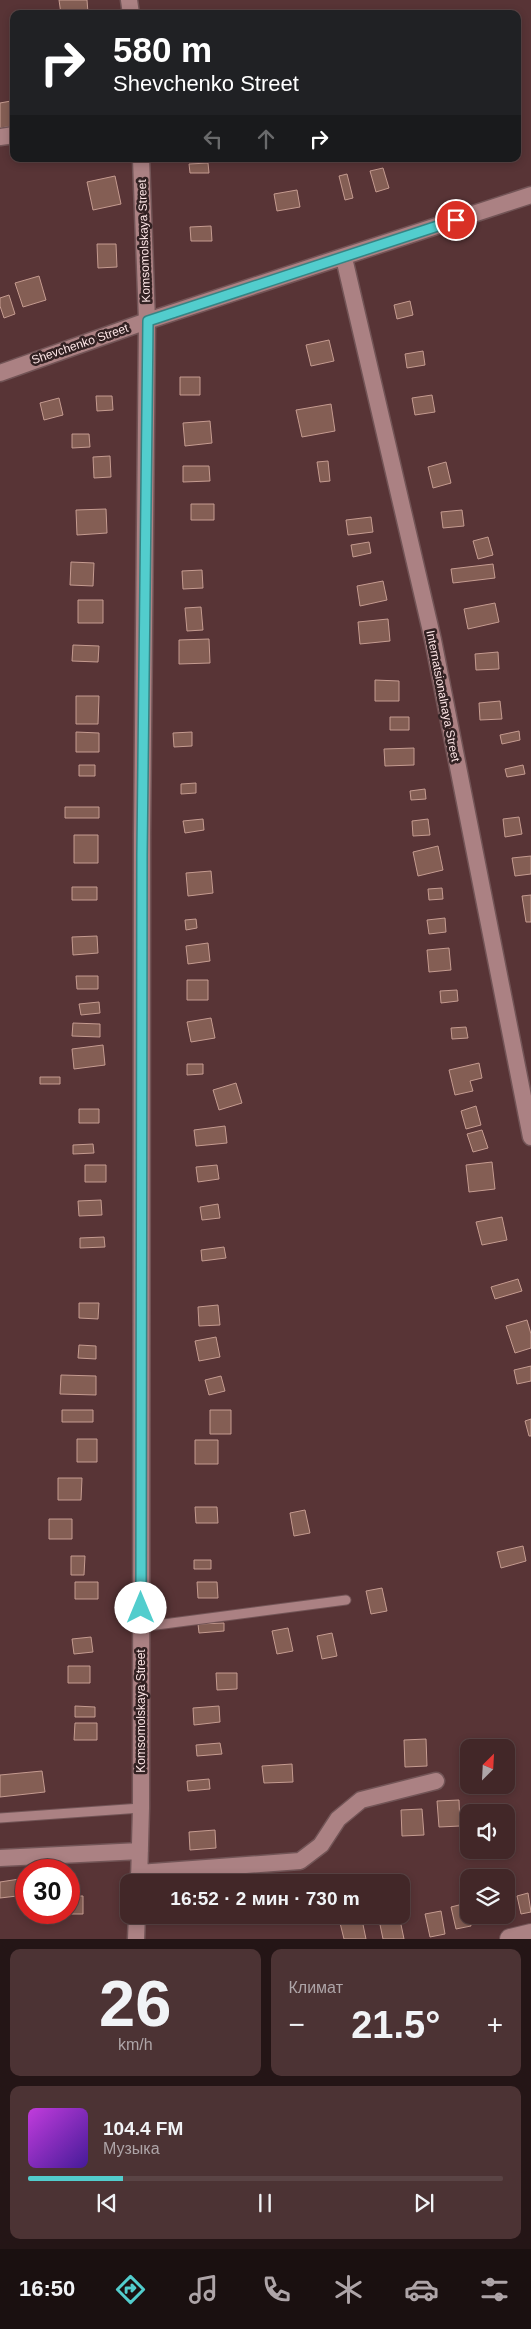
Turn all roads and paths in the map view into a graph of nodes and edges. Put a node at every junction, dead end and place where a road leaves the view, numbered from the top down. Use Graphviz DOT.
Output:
graph roads {
  1 [pos="141,162"];
  2 [pos="531,195"];
  3 [pos="344,258"];
  4 [pos="148,321"];
  5 [pos="0,373"];
  6 [pos="531,1138"];
  7 [pos="346,1600"];
  8 [pos="141,1627"];
  9 [pos="436,1781"];
  10 [pos="142,1808"];
  11 [pos="0,1818"];
  12 [pos="140,1851"];
  13 [pos="0,1858"];
  14 [pos="139,1874"];
  15 [pos="177,1874"];
  16 [pos="137,1924"];
  17 [pos="531,1934"];
  18 [pos="136,1939"];
  19 [pos="510,1939"];
  1 -- 4 [label="street, Komsomolskaya Street"];
  2 -- 3 [label="street, Shevchenko Street"];
  3 -- 4 [label="street, Shevchenko Street"];
  3 -- 6 [label="street, Internatsionalnaya Street"];
  4 -- 5 [label="street, Shevchenko Street"];
  4 -- 8 [label="street, Komsomolskaya Street"];
  7 -- 8 [label="lane"];
  8 -- 10 [label="street, Komsomolskaya Street"];
  9 -- 15 [label="street"];
  10 -- 11 [label="lane"];
  10 -- 12 [label="street, Komsomolskaya Street"];
  12 -- 13 [label="street"];
  12 -- 14 [label="street, Komsomolskaya Street"];
  16 -- 18 [label="street"];
  17 -- 19 [label="street"];
}
